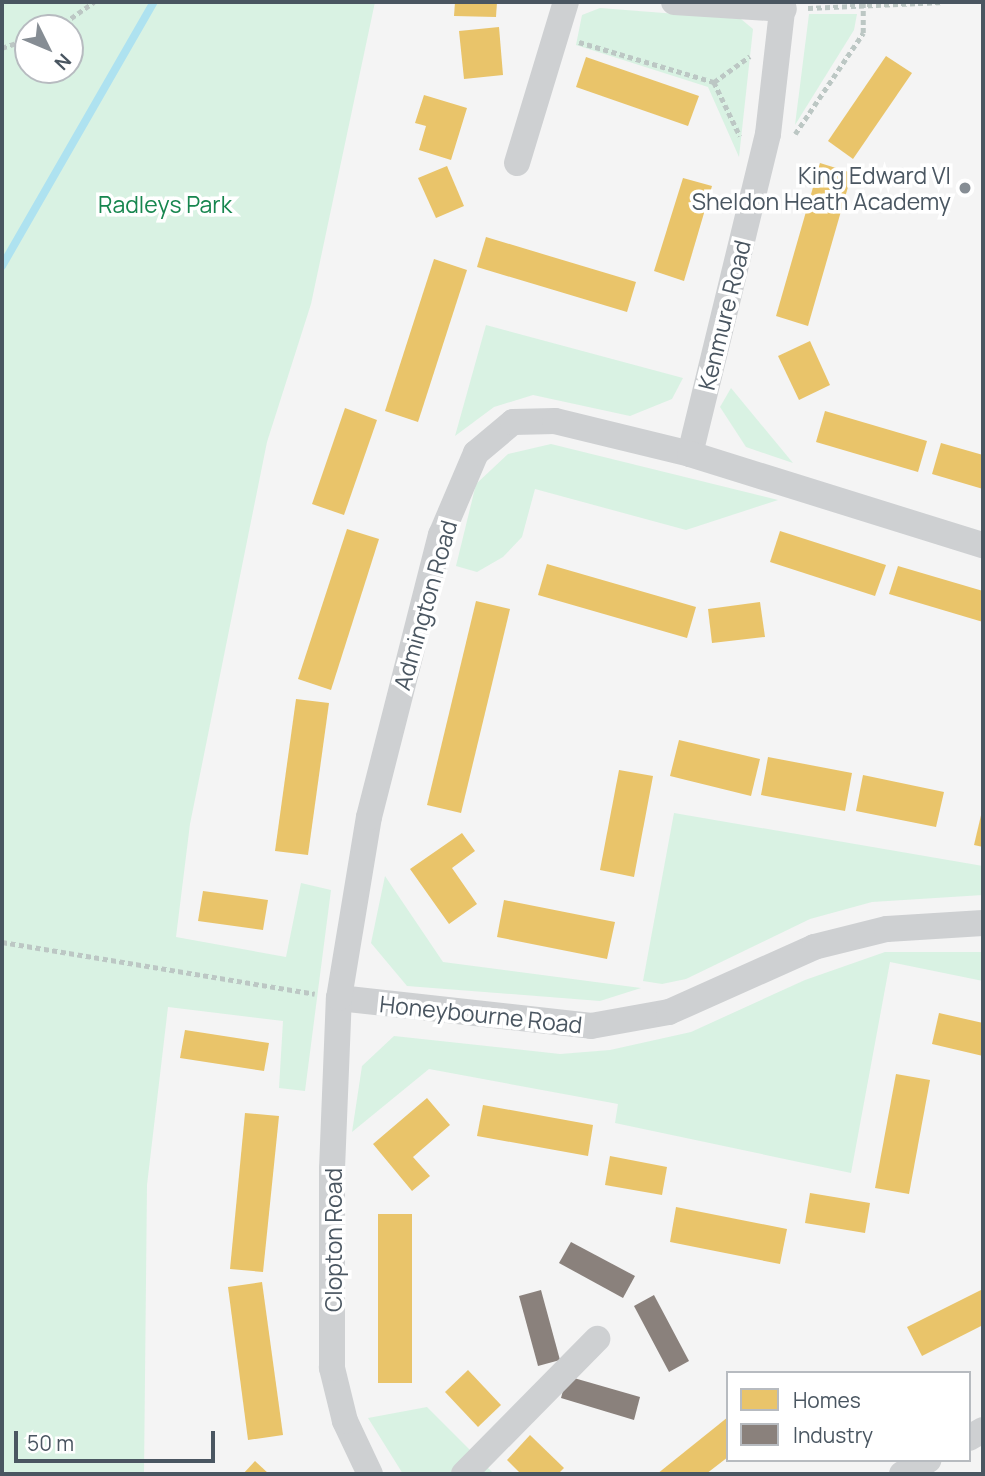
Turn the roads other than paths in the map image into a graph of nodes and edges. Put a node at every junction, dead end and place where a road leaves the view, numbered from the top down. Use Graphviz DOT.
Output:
graph roads {
  1 [pos="565,2"];
  2 [pos="674,2"];
  3 [pos="783,6"];
  4 [pos="517,163"];
  5 [pos="690,454"];
  6 [pos="983,545"];
  7 [pos="983,923"];
  8 [pos="339,998"];
  9 [pos="597,1339"];
  10 [pos="924,1462"];
  11 [pos="370,1474"];
  12 [pos="464,1474"];
  13 [pos="902,1474"];
  1 -- 4 [label="street"];
  2 -- 3 [label="street"];
  3 -- 5 [label="street, Kenmure Road"];
  5 -- 6 [label="street, Admington Road"];
  5 -- 8 [label="street, Admington Road"];
  7 -- 8 [label="street, Honeybourne Road"];
  8 -- 11 [label="street, Clopton Road"];
  9 -- 12 [label="street"];
  10 -- 13 [label="street"];
}
